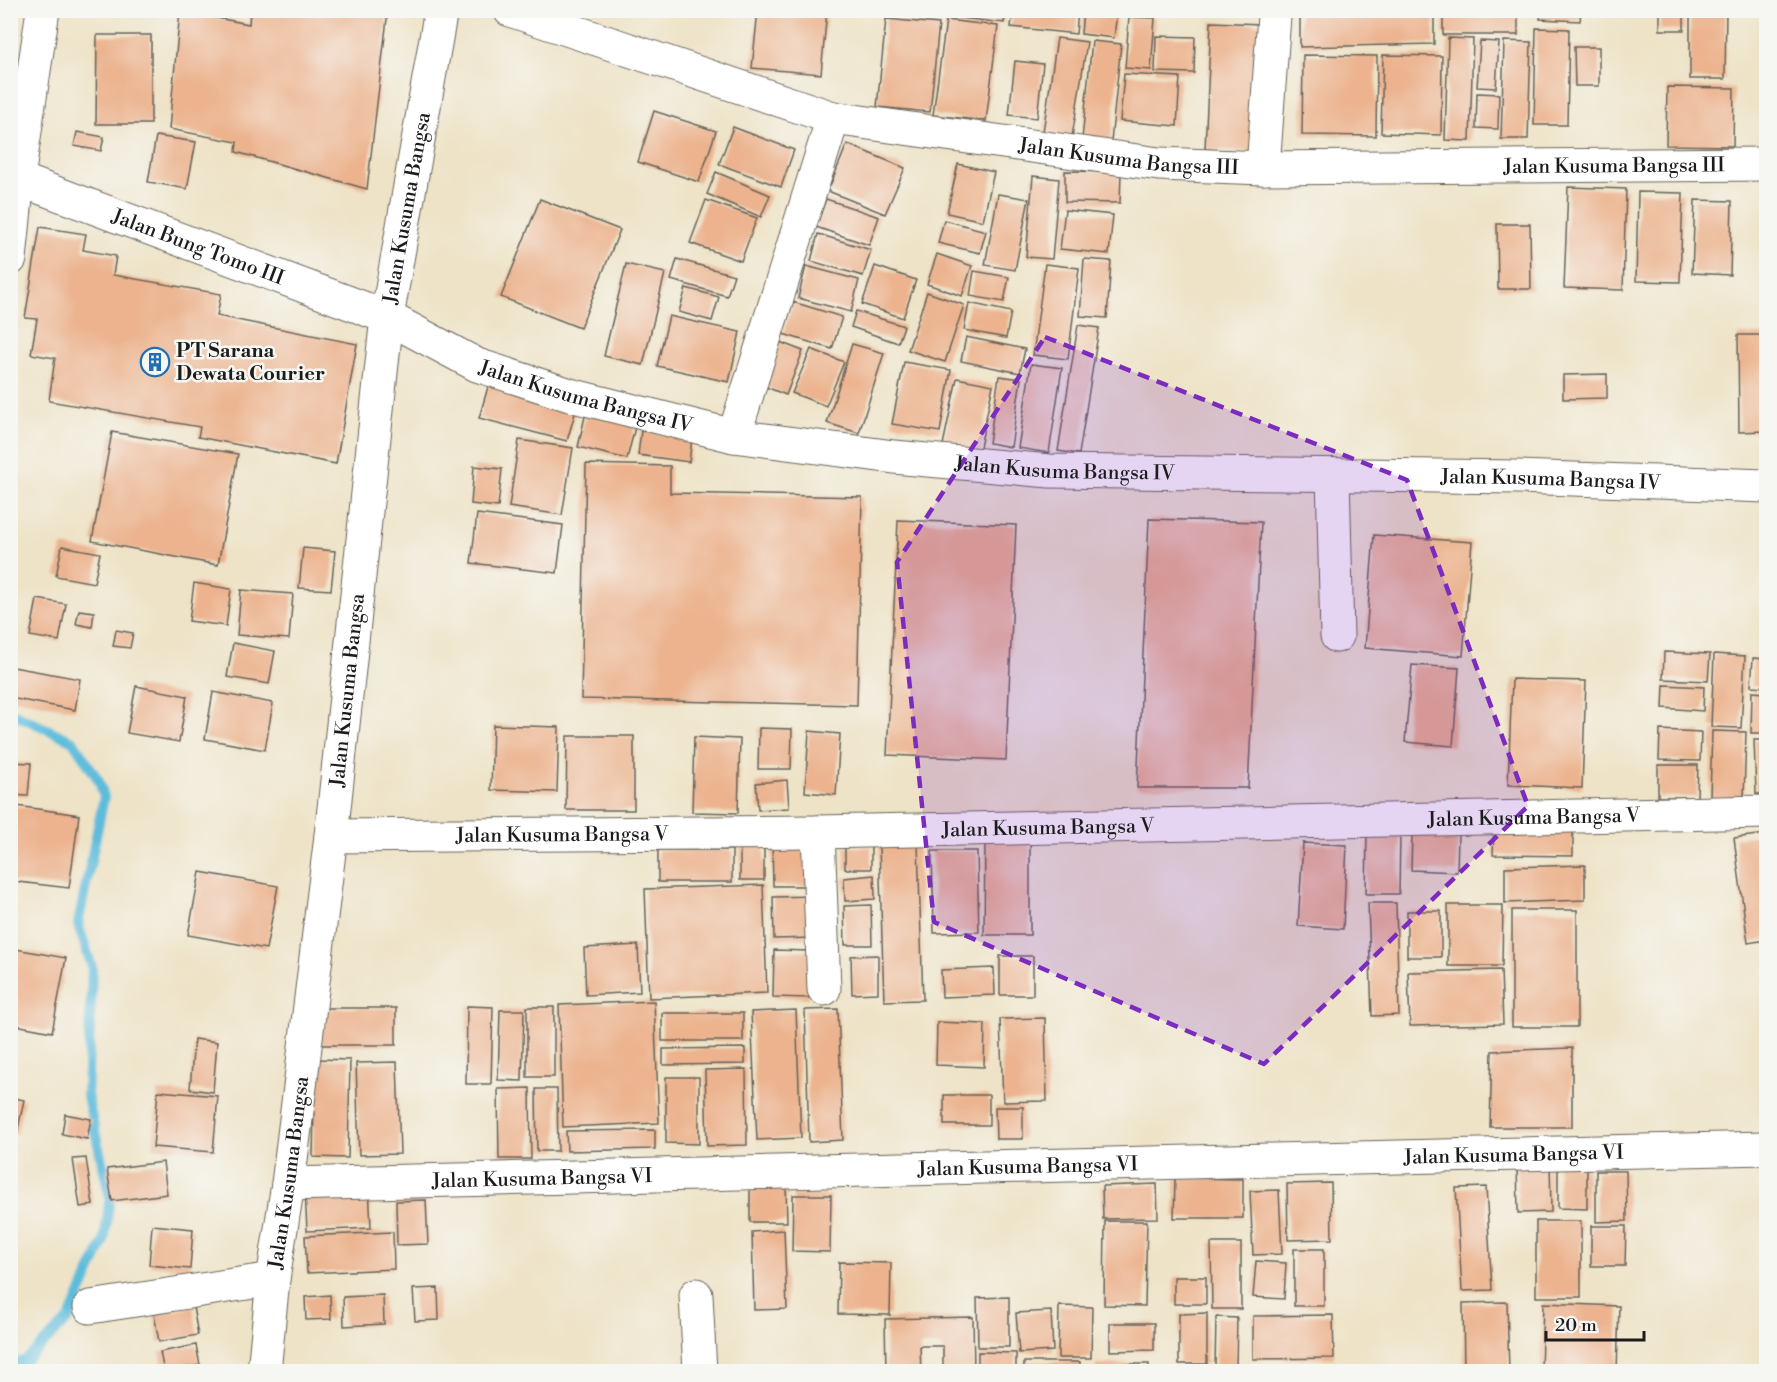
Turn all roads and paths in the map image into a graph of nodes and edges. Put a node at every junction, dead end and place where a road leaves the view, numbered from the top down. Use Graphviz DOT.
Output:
graph roads {
  1 [pos="43,10"];
  2 [pos="441,10"];
  3 [pos="510,10"];
  4 [pos="1274,16"];
  5 [pos="833,118"];
  6 [pos="1767,164"];
  7 [pos="1263,168"];
  8 [pos="14,177"];
  9 [pos="10,259"];
  10 [pos="387,317"];
  11 [pos="734,436"];
  12 [pos="1333,475"];
  13 [pos="1767,486"];
  14 [pos="1337,636"];
  15 [pos="1767,812"];
  16 [pos="818,832"];
  17 [pos="331,836"];
  18 [pos="824,989"];
  19 [pos="1767,1149"];
  20 [pos="288,1184"];
  21 [pos="273,1280"];
  22 [pos="696,1295"];
  23 [pos="90,1307"];
  24 [pos="264,1371"];
  25 [pos="700,1371"];
  1 -- 8 [label="street"];
  2 -- 10 [label="street, Jalan Kusuma Bangsa"];
  3 -- 5 [label="street, Jalan Kusuma Bangsa III"];
  4 -- 7 [label="street"];
  5 -- 7 [label="street, Jalan Kusuma Bangsa III"];
  5 -- 11 [label="street"];
  6 -- 7 [label="street, Jalan Kusuma Bangsa III"];
  8 -- 9 [label="street"];
  8 -- 10 [label="street, Jalan Bung Tomo III"];
  10 -- 11 [label="street, Jalan Kusuma Bangsa IV"];
  10 -- 17 [label="street, Jalan Kusuma Bangsa"];
  11 -- 12 [label="street, Jalan Kusuma Bangsa IV"];
  12 -- 13 [label="street, Jalan Kusuma Bangsa IV"];
  12 -- 14 [label="street"];
  15 -- 16 [label="street, Jalan Kusuma Bangsa V"];
  16 -- 17 [label="street, Jalan Kusuma Bangsa V"];
  16 -- 18 [label="street"];
  17 -- 20 [label="street, Jalan Kusuma Bangsa"];
  19 -- 20 [label="street, Jalan Kusuma Bangsa VI"];
  20 -- 21 [label="street, Jalan Kusuma Bangsa"];
  21 -- 23 [label="street"];
  21 -- 24 [label="street, Jalan Kusuma Bangsa"];
  22 -- 25 [label="street"];
}
